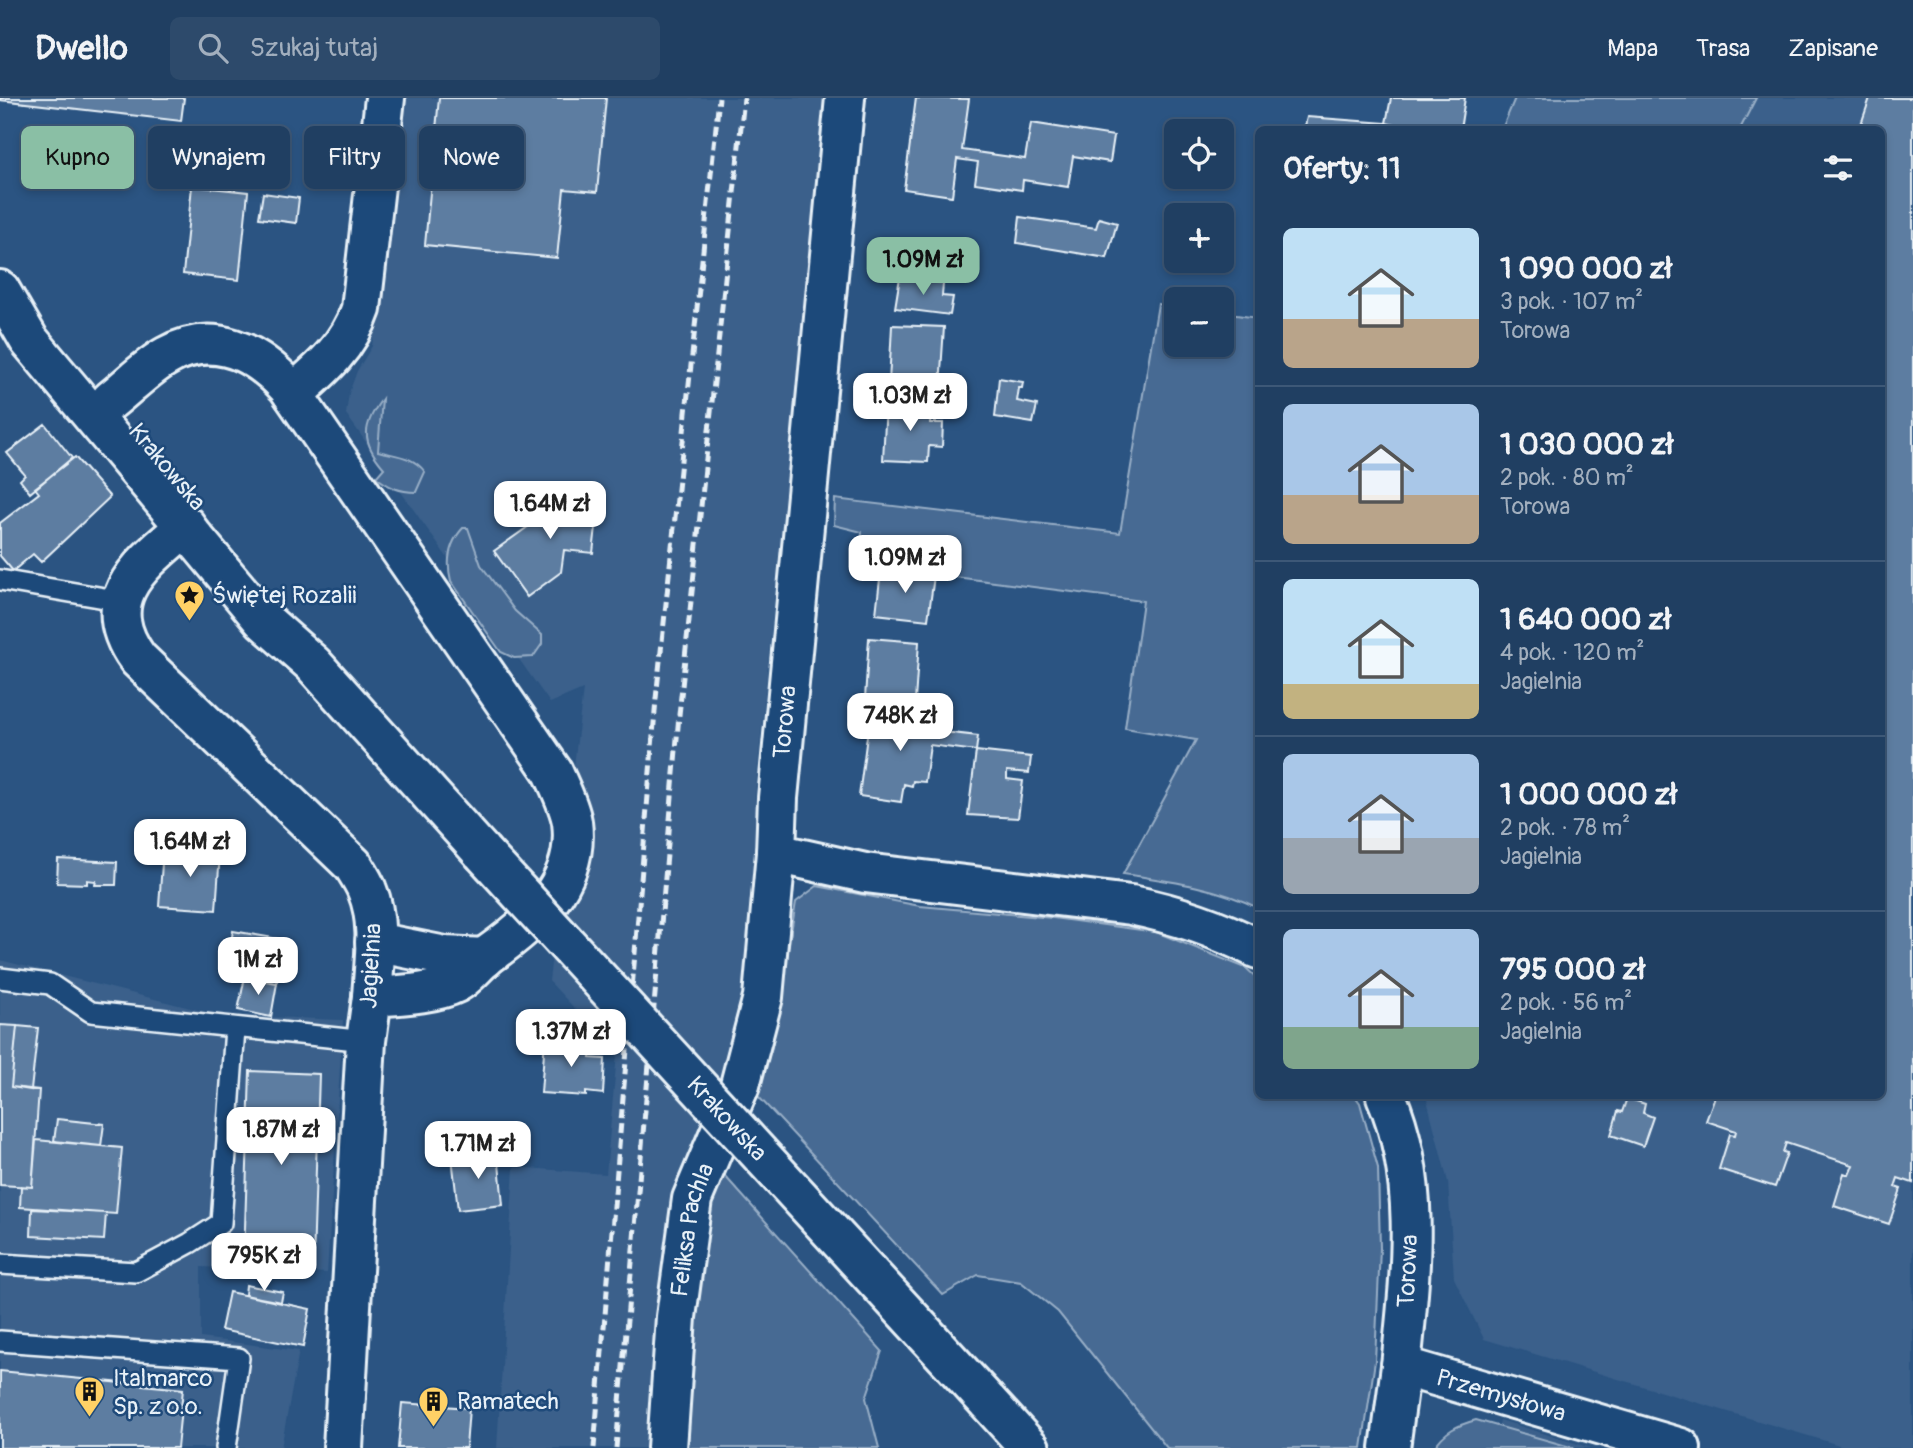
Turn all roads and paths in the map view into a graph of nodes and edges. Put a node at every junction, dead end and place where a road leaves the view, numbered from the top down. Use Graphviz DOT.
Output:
graph roads {
  1 [pos="385,98"];
  2 [pos="845,98"];
  3 [pos="0,289"];
  4 [pos="293,394"];
  5 [pos="111,400"];
  6 [pos="186,526"];
  7 [pos="0,580"];
  8 [pos="122,601"];
  9 [pos="313,664"];
  10 [pos="776,853"];
  11 [pos="375,943"];
  12 [pos="1255,948"];
  13 [pos="485,958"];
  14 [pos="0,978"];
  15 [pos="372,997"];
  16 [pos="235,1028"];
  17 [pos="366,1041"];
  18 [pos="1388,1099"];
  19 [pos="0,1264"];
  20 [pos="0,1341"];
  21 [pos="1401,1366"];
  22 [pos="226,1448"];
  23 [pos="342,1448"];
  24 [pos="667,1448"];
  25 [pos="1030,1448"];
  26 [pos="1390,1448"];
  27 [pos="1681,1448"];
  1 -- 4 [label="street"];
  2 -- 10 [label="street, Torowa"];
  3 -- 5 [label="street, Krakowska"];
  3 -- 6 [label="street, Krakowska"];
  4 -- 5 [label="street"];
  4 -- 13 [label="street"];
  5 -- 9 [label="street, Krakowska"];
  6 -- 8 [label="street"];
  6 -- 9 [label="street, Krakowska"];
  7 -- 8 [label="lane"];
  8 -- 11 [label="street, Jagielnia"];
  9 -- 25 [label="street, Krakowska, bridge"];
  10 -- 12 [label="street"];
  10 -- 24 [label="street, Feliksa Pachla"];
  11 -- 13 [label="street"];
  11 -- 15 [label="street, Jagielnia"];
  13 -- 15 [label="street"];
  14 -- 16 [label="lane"];
  15 -- 17 [label="street, Jagielnia"];
  16 -- 17 [label="lane"];
  16 -- 19 [label="lane"];
  17 -- 23 [label="street, Jagielnia"];
  18 -- 21 [label="street, Torowa"];
  20 -- 22 [label="lane"];
  21 -- 26 [label="street, Torowa"];
  21 -- 27 [label="street, Przemysłowa"];
}
